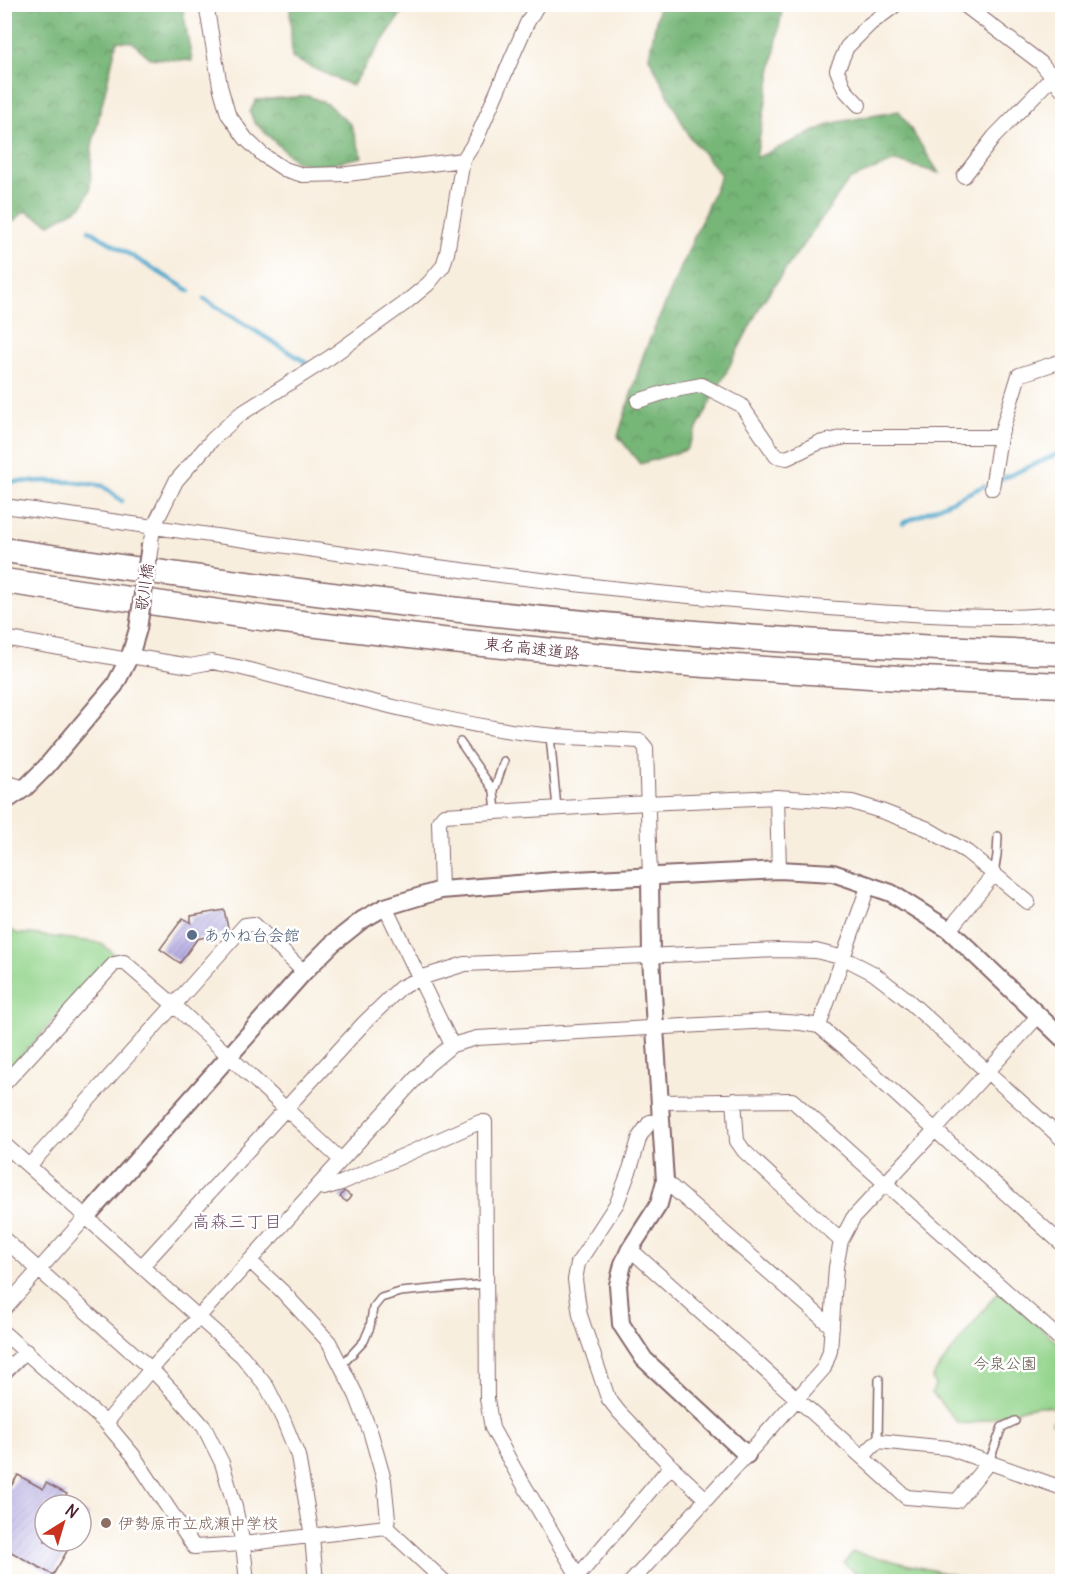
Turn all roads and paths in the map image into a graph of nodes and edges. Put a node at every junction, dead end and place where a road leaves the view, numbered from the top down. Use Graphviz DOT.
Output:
graph roads {
  1 [pos="206,4"];
  2 [pos="538,4"];
  3 [pos="897,4"];
  4 [pos="963,4"];
  5 [pos="1057,72"];
  6 [pos="1062,89"];
  7 [pos="859,105"];
  8 [pos="464,160"];
  9 [pos="964,176"];
  10 [pos="1062,361"];
  11 [pos="638,401"];
  12 [pos="1000,437"];
  13 [pos="992,488"];
  14 [pos="4,506"];
  15 [pos="154,526"];
  16 [pos="150,545"];
  17 [pos="4,550"];
  18 [pos="4,581"];
  19 [pos="1062,614"];
  20 [pos="4,638"];
  21 [pos="1062,653"];
  22 [pos="129,658"];
  23 [pos="1062,685"];
  24 [pos="550,736"];
  25 [pos="460,742"];
  26 [pos="504,761"];
  27 [pos="4,782"];
  28 [pos="25,788"];
  29 [pos="494,791"];
  30 [pos="777,797"];
  31 [pos="4,802"];
  32 [pos="647,803"];
  33 [pos="557,808"];
  34 [pos="496,812"];
  35 [pos="998,836"];
  36 [pos="778,870"];
  37 [pos="994,874"];
  38 [pos="650,877"];
  39 [pos="869,884"];
  40 [pos="441,890"];
  41 [pos="1028,902"];
  42 [pos="385,907"];
  43 [pos="949,930"];
  44 [pos="651,956"];
  45 [pos="844,958"];
  46 [pos="304,972"];
  47 [pos="420,978"];
  48 [pos="174,1005"];
  49 [pos="1038,1016"];
  50 [pos="819,1026"];
  51 [pos="655,1028"];
  52 [pos="1062,1038"];
  53 [pos="452,1045"];
  54 [pos="229,1056"];
  55 [pos="988,1071"];
  56 [pos="4,1084"];
  57 [pos="734,1100"];
  58 [pos="661,1102"];
  59 [pos="285,1108"];
  60 [pos="661,1121"];
  61 [pos="934,1130"];
  62 [pos="1062,1139"];
  63 [pos="4,1144"];
  64 [pos="341,1160"];
  65 [pos="29,1166"];
  66 [pos="665,1181"];
  67 [pos="886,1183"];
  68 [pos="319,1185"];
  69 [pos="86,1216"];
  70 [pos="4,1239"];
  71 [pos="842,1241"];
  72 [pos="1062,1244"];
  73 [pos="630,1249"];
  74 [pos="250,1261"];
  75 [pos="142,1266"];
  76 [pos="40,1270"];
  77 [pos="486,1284"];
  78 [pos="4,1310"];
  79 [pos="199,1317"];
  80 [pos="832,1327"];
  81 [pos="4,1333"];
  82 [pos="1062,1341"];
  83 [pos="26,1351"];
  84 [pos="341,1366"];
  85 [pos="151,1369"];
  86 [pos="4,1373"];
  87 [pos="879,1379"];
  88 [pos="797,1399"];
  89 [pos="1015,1420"];
  90 [pos="106,1423"];
  91 [pos="878,1441"];
  92 [pos="747,1455"];
  93 [pos="862,1458"];
  94 [pos="989,1462"];
  95 [pos="671,1466"];
  96 [pos="1062,1488"];
  97 [pos="706,1499"];
  98 [pos="386,1527"];
  99 [pos="312,1536"];
  100 [pos="243,1544"];
  101 [pos="576,1579"];
  102 [pos="247,1581"];
  103 [pos="316,1581"];
  104 [pos="446,1581"];
  105 [pos="631,1581"];
  1 -- 8 [label="street"];
  2 -- 8 [label="street"];
  3 -- 7 [label="street"];
  4 -- 5 [label="street"];
  5 -- 6 [label="street"];
  5 -- 9 [label="street"];
  8 -- 15 [label="street"];
  10 -- 12 [label="street"];
  11 -- 12 [label="street"];
  12 -- 13 [label="street"];
  14 -- 15 [label="street"];
  15 -- 16 [label="street"];
  15 -- 19 [label="street"];
  16 -- 22 [label="street, 歌川橋, bridge"];
  17 -- 21 [label="highway, 東名高速道路"];
  18 -- 23 [label="highway, 東名高速道路"];
  20 -- 22 [label="street"];
  22 -- 24 [label="street"];
  22 -- 28 [label="street, 歌川橋"];
  24 -- 32 [label="street"];
  24 -- 33 [label="lane"];
  25 -- 29 [label="lane"];
  26 -- 29 [label="lane"];
  27 -- 28 [label="street"];
  28 -- 31 [label="street, 歌川橋"];
  29 -- 34 [label="lane"];
  30 -- 32 [label="street"];
  30 -- 36 [label="street"];
  30 -- 37 [label="street"];
  32 -- 33 [label="street"];
  32 -- 38 [label="street"];
  33 -- 34 [label="street"];
  34 -- 40 [label="street"];
  35 -- 37 [label="lane"];
  36 -- 38 [label="street"];
  36 -- 39 [label="street"];
  37 -- 41 [label="street"];
  37 -- 43 [label="street"];
  38 -- 40 [label="street"];
  38 -- 44 [label="street"];
  39 -- 43 [label="street"];
  39 -- 45 [label="street"];
  40 -- 42 [label="street"];
  42 -- 46 [label="street"];
  42 -- 47 [label="street"];
  43 -- 49 [label="street"];
  44 -- 45 [label="street"];
  44 -- 47 [label="street"];
  44 -- 51 [label="street"];
  45 -- 50 [label="street"];
  45 -- 55 [label="street"];
  46 -- 48 [label="street"];
  46 -- 54 [label="street"];
  47 -- 53 [label="street"];
  47 -- 59 [label="street"];
  48 -- 54 [label="street"];
  48 -- 56 [label="street"];
  48 -- 65 [label="street"];
  49 -- 52 [label="street"];
  49 -- 55 [label="street"];
  50 -- 51 [label="street"];
  50 -- 61 [label="street"];
  51 -- 53 [label="street"];
  51 -- 58 [label="street"];
  53 -- 64 [label="street"];
  54 -- 59 [label="street"];
  54 -- 69 [label="street"];
  55 -- 61 [label="street"];
  55 -- 62 [label="street"];
  57 -- 58 [label="street"];
  57 -- 67 [label="street"];
  57 -- 71 [label="street"];
  58 -- 60 [label="street"];
  59 -- 64 [label="street"];
  59 -- 75 [label="street"];
  60 -- 66 [label="street"];
  60 -- 95 [label="street"];
  61 -- 67 [label="street"];
  61 -- 72 [label="street"];
  63 -- 65 [label="street"];
  64 -- 68 [label="street"];
  65 -- 69 [label="street"];
  66 -- 73 [label="street"];
  66 -- 80 [label="street"];
  67 -- 71 [label="street"];
  67 -- 82 [label="street"];
  68 -- 74 [label="street"];
  68 -- 77 [label="street"];
  69 -- 75 [label="street"];
  69 -- 76 [label="street"];
  70 -- 76 [label="street"];
  71 -- 80 [label="street"];
  73 -- 88 [label="street"];
  73 -- 92 [label="street"];
  74 -- 79 [label="street"];
  74 -- 84 [label="street"];
  75 -- 79 [label="street"];
  76 -- 78 [label="street"];
  76 -- 85 [label="street"];
  77 -- 84 [label="lane"];
  77 -- 101 [label="street"];
  79 -- 85 [label="street"];
  79 -- 99 [label="street"];
  80 -- 88 [label="street"];
  81 -- 83 [label="street"];
  83 -- 86 [label="street"];
  83 -- 90 [label="street"];
  84 -- 98 [label="street"];
  85 -- 90 [label="street"];
  85 -- 100 [label="street"];
  87 -- 91 [label="lane"];
  88 -- 92 [label="street"];
  88 -- 93 [label="street"];
  89 -- 94 [label="lane"];
  90 -- 100 [label="street"];
  91 -- 93 [label="street"];
  91 -- 94 [label="street"];
  92 -- 97 [label="street"];
  93 -- 94 [label="street"];
  94 -- 96 [label="street"];
  95 -- 97 [label="street"];
  95 -- 101 [label="street"];
  97 -- 105 [label="street"];
  98 -- 99 [label="street"];
  98 -- 104 [label="street"];
  99 -- 100 [label="street"];
  99 -- 103 [label="street"];
  100 -- 102 [label="street"];
}
